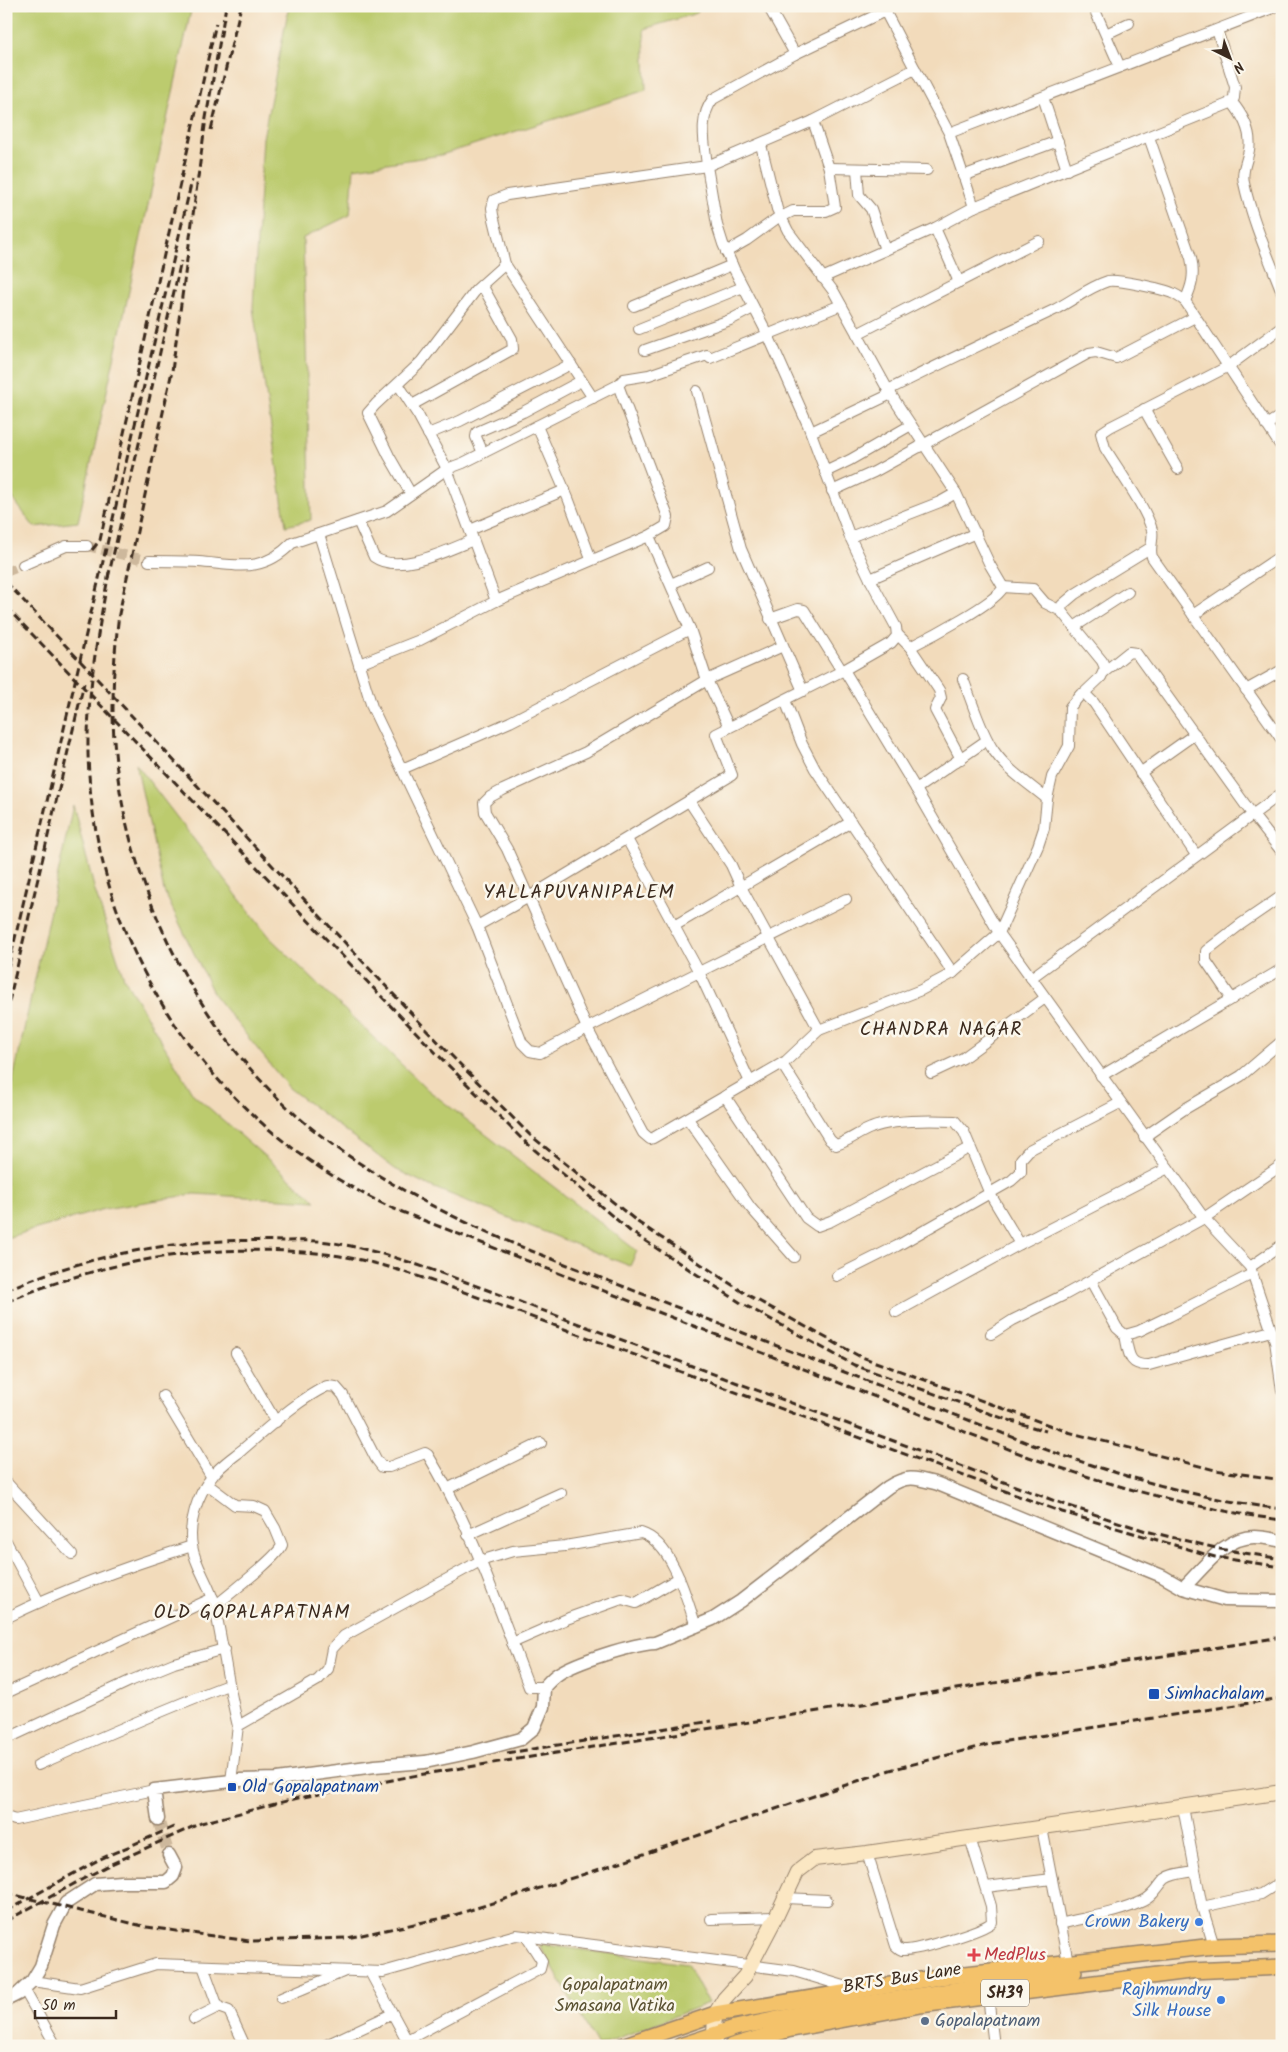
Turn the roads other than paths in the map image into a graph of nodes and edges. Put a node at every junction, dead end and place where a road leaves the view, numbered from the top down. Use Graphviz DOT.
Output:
graph roads {
  1 [pos="768,6"];
  2 [pos="1093,6"];
  3 [pos="1278,6"];
  4 [pos="889,8"];
  5 [pos="1128,23"];
  6 [pos="1216,30"];
  7 [pos="1106,34"];
  8 [pos="795,54"];
  9 [pos="1120,67"];
  10 [pos="915,69"];
  11 [pos="1043,97"];
  12 [pos="1231,101"];
  13 [pos="813,122"];
  14 [pos="949,133"];
  15 [pos="1149,137"];
  16 [pos="1058,141"];
  17 [pos="761,145"];
  18 [pos="707,166"];
  19 [pos="829,168"];
  20 [pos="857,169"];
  21 [pos="927,170"];
  22 [pos="1067,170"];
  23 [pos="964,176"];
  24 [pos="974,207"];
  25 [pos="780,217"];
  26 [pos="935,228"];
  27 [pos="1038,240"];
  28 [pos="885,250"];
  29 [pos="726,252"];
  30 [pos="505,264"];
  31 [pos="732,265"];
  32 [pos="822,278"];
  33 [pos="959,282"];
  34 [pos="482,285"];
  35 [pos="743,287"];
  36 [pos="1282,292"];
  37 [pos="1185,301"];
  38 [pos="841,305"];
  39 [pos="634,306"];
  40 [pos="754,308"];
  41 [pos="1195,317"];
  42 [pos="1282,327"];
  43 [pos="639,329"];
  44 [pos="858,334"];
  45 [pos="768,335"];
  46 [pos="645,350"];
  47 [pos="571,364"];
  48 [pos="1228,366"];
  49 [pos="582,381"];
  50 [pos="398,384"];
  51 [pos="618,385"];
  52 [pos="697,391"];
  53 [pos="889,392"];
  54 [pos="593,398"];
  55 [pos="412,405"];
  56 [pos="1144,409"];
  57 [pos="1282,414"];
  58 [pos="911,425"];
  59 [pos="1266,425"];
  60 [pos="537,426"];
  61 [pos="811,432"];
  62 [pos="428,434"];
  63 [pos="923,444"];
  64 [pos="1282,448"];
  65 [pos="483,453"];
  66 [pos="447,469"];
  67 [pos="1178,469"];
  68 [pos="826,472"];
  69 [pos="565,490"];
  70 [pos="832,491"];
  71 [pos="956,493"];
  72 [pos="411,494"];
  73 [pos="358,521"];
  74 [pos="470,530"];
  75 [pos="976,533"];
  76 [pos="319,534"];
  77 [pos="649,536"];
  78 [pos="850,537"];
  79 [pos="474,540"];
  80 [pos="87,546"];
  81 [pos="1150,548"];
  82 [pos="1282,555"];
  83 [pos="590,559"];
  84 [pos="149,561"];
  85 [pos="23,565"];
  86 [pos="708,567"];
  87 [pos="870,579"];
  88 [pos="671,584"];
  89 [pos="1003,587"];
  90 [pos="1128,592"];
  91 [pos="496,600"];
  92 [pos="1062,611"];
  93 [pos="1193,615"];
  94 [pos="770,619"];
  95 [pos="1074,627"];
  96 [pos="690,629"];
  97 [pos="897,634"];
  98 [pos="783,646"];
  99 [pos="910,647"];
  100 [pos="359,664"];
  101 [pos="1282,670"];
  102 [pos="843,671"];
  103 [pos="1104,672"];
  104 [pos="963,679"];
  105 [pos="708,680"];
  106 [pos="1246,690"];
  107 [pos="803,691"];
  108 [pos="1083,694"];
  109 [pos="785,700"];
  110 [pos="729,727"];
  111 [pos="1195,734"];
  112 [pos="987,740"];
  113 [pos="1282,740"];
  114 [pos="962,759"];
  115 [pos="402,769"];
  116 [pos="1140,773"];
  117 [pos="916,789"];
  118 [pos="1282,793"];
  119 [pos="1047,798"];
  120 [pos="689,801"];
  121 [pos="1252,814"];
  122 [pos="851,822"];
  123 [pos="627,839"];
  124 [pos="1282,852"];
  125 [pos="1196,855"];
  126 [pos="741,887"];
  127 [pos="1282,896"];
  128 [pos="529,897"];
  129 [pos="846,899"];
  130 [pos="478,926"];
  131 [pos="674,926"];
  132 [pos="999,934"];
  133 [pos="768,937"];
  134 [pos="1282,969"];
  135 [pos="699,972"];
  136 [pos="953,973"];
  137 [pos="1031,978"];
  138 [pos="1045,998"];
  139 [pos="1232,999"];
  140 [pos="586,1028"];
  141 [pos="819,1030"];
  142 [pos="1282,1041"];
  143 [pos="782,1064"];
  144 [pos="931,1074"];
  145 [pos="1101,1076"];
  146 [pos="750,1082"];
  147 [pos="725,1096"];
  148 [pos="1120,1103"];
  149 [pos="688,1119"];
  150 [pos="1144,1136"];
  151 [pos="969,1148"];
  152 [pos="1282,1165"];
  153 [pos="1168,1168"];
  154 [pos="990,1194"];
  155 [pos="1204,1218"];
  156 [pos="1020,1244"];
  157 [pos="1282,1245"];
  158 [pos="794,1257"];
  159 [pos="1251,1271"];
  160 [pos="837,1276"];
  161 [pos="1091,1281"];
  162 [pos="896,1312"];
  163 [pos="1271,1331"];
  164 [pos="991,1334"];
  165 [pos="1125,1335"];
  166 [pos="236,1353"];
  167 [pos="1282,1391"];
  168 [pos="163,1396"];
  169 [pos="276,1422"];
  170 [pos="541,1443"];
  171 [pos="209,1480"];
  172 [pos="6,1482"];
  173 [pos="447,1489"];
  174 [pos="561,1492"];
  175 [pos="468,1535"];
  176 [pos="6,1541"];
  177 [pos="1282,1541"];
  178 [pos="192,1546"];
  179 [pos="72,1554"];
  180 [pos="480,1561"];
  181 [pos="679,1578"];
  182 [pos="1183,1588"];
  183 [pos="1282,1601"];
  184 [pos="39,1602"];
  185 [pos="214,1602"];
  186 [pos="6,1618"];
  187 [pos="696,1627"];
  188 [pos="512,1643"];
  189 [pos="224,1649"];
  190 [pos="228,1685"];
  191 [pos="544,1688"];
  192 [pos="6,1693"];
  193 [pos="238,1726"];
  194 [pos="6,1739"];
  195 [pos="38,1765"];
  196 [pos="231,1781"];
  197 [pos="154,1790"];
  198 [pos="1282,1792"];
  199 [pos="1183,1807"];
  200 [pos="6,1817"];
  201 [pos="158,1819"];
  202 [pos="1042,1828"];
  203 [pos="970,1838"];
  204 [pos="866,1853"];
  205 [pos="169,1854"];
  206 [pos="1195,1871"];
  207 [pos="1052,1879"];
  208 [pos="1282,1884"];
  209 [pos="986,1887"];
  210 [pos="785,1898"];
  211 [pos="826,1900"];
  212 [pos="1202,1907"];
  213 [pos="776,1916"];
  214 [pos="712,1919"];
  215 [pos="1060,1924"];
  216 [pos="526,1936"];
  217 [pos="1282,1944"];
  218 [pos="1214,1946"];
  219 [pos="1282,1954"];
  220 [pos="1068,1962"];
  221 [pos="750,1965"];
  222 [pos="203,1966"];
  223 [pos="1282,1967"];
  224 [pos="346,1971"];
  225 [pos="370,1972"];
  226 [pos="28,1985"];
  227 [pos="857,1990"];
  228 [pos="988,1996"];
  229 [pos="281,1998"];
  230 [pos="6,2000"];
  231 [pos="218,2007"];
  232 [pos="392,2014"];
  233 [pos="715,2014"];
  234 [pos="194,2019"];
  235 [pos="715,2040"];
  236 [pos="408,2043"];
  237 [pos="56,2046"];
  238 [pos="245,2046"];
  239 [pos="324,2046"];
  240 [pos="622,2046"];
  241 [pos="680,2046"];
  242 [pos="732,2046"];
  243 [pos="994,2046"];
  1 -- 8 [label="street"];
  2 -- 7 [label="street"];
  3 -- 6 [label="street"];
  4 -- 8 [label="street"];
  4 -- 10 [label="street"];
  5 -- 7 [label="street"];
  6 -- 9 [label="street"];
  6 -- 12 [label="street"];
  7 -- 9 [label="street"];
  8 -- 18 [label="street"];
  9 -- 11 [label="street"];
  10 -- 13 [label="street"];
  10 -- 14 [label="street"];
  11 -- 14 [label="street"];
  11 -- 16 [label="street"];
  12 -- 15 [label="street"];
  12 -- 36 [label="street"];
  13 -- 17 [label="street"];
  13 -- 19 [label="street"];
  14 -- 23 [label="street"];
  15 -- 22 [label="street"];
  15 -- 37 [label="street"];
  16 -- 22 [label="street"];
  16 -- 23 [label="street"];
  17 -- 18 [label="street"];
  17 -- 25 [label="street"];
  18 -- 29 [label="street"];
  18 -- 30 [label="street"];
  19 -- 20 [label="street"];
  19 -- 25 [label="street"];
  20 -- 21 [label="street"];
  20 -- 28 [label="street"];
  22 -- 24 [label="street"];
  23 -- 24 [label="street"];
  24 -- 26 [label="street"];
  25 -- 29 [label="street"];
  25 -- 32 [label="street"];
  26 -- 28 [label="street"];
  26 -- 33 [label="street"];
  27 -- 33 [label="street"];
  28 -- 32 [label="street"];
  29 -- 31 [label="street"];
  30 -- 34 [label="street"];
  30 -- 47 [label="street"];
  31 -- 35 [label="street"];
  31 -- 39 [label="street"];
  32 -- 38 [label="street"];
  33 -- 44 [label="street"];
  34 -- 50 [label="street"];
  34 -- 55 [label="street"];
  35 -- 40 [label="street"];
  35 -- 43 [label="street"];
  37 -- 41 [label="street"];
  37 -- 53 [label="street"];
  38 -- 44 [label="street"];
  38 -- 45 [label="street"];
  40 -- 45 [label="street"];
  40 -- 46 [label="street"];
  41 -- 48 [label="street"];
  41 -- 63 [label="street"];
  42 -- 48 [label="street"];
  44 -- 53 [label="street"];
  45 -- 51 [label="street"];
  45 -- 61 [label="street"];
  47 -- 49 [label="street"];
  47 -- 62 [label="street"];
  48 -- 56 [label="street"];
  48 -- 59 [label="street"];
  49 -- 54 [label="street"];
  49 -- 65 [label="street"];
  50 -- 55 [label="street"];
  50 -- 72 [label="street"];
  51 -- 54 [label="street"];
  51 -- 77 [label="street"];
  52 -- 94 [label="street"];
  53 -- 58 [label="street"];
  53 -- 61 [label="street"];
  54 -- 60 [label="street"];
  55 -- 62 [label="street"];
  56 -- 67 [label="street"];
  56 -- 81 [label="street"];
  57 -- 59 [label="street"];
  58 -- 63 [label="street"];
  58 -- 68 [label="street"];
  59 -- 64 [label="street"];
  60 -- 65 [label="street"];
  60 -- 69 [label="street"];
  61 -- 68 [label="street"];
  62 -- 66 [label="street"];
  63 -- 70 [label="street"];
  63 -- 71 [label="street"];
  65 -- 66 [label="street"];
  66 -- 72 [label="street"];
  66 -- 74 [label="street"];
  68 -- 70 [label="street"];
  69 -- 74 [label="street"];
  69 -- 83 [label="street"];
  70 -- 78 [label="street"];
  71 -- 75 [label="street"];
  71 -- 78 [label="street"];
  72 -- 73 [label="street"];
  73 -- 76 [label="street"];
  73 -- 79 [label="street"];
  74 -- 79 [label="street"];
  75 -- 87 [label="street"];
  75 -- 89 [label="street"];
  76 -- 84 [label="street"];
  76 -- 100 [label="street"];
  77 -- 83 [label="street"];
  77 -- 88 [label="street"];
  78 -- 87 [label="street"];
  79 -- 91 [label="street"];
  80 -- 85 [label="street"];
  81 -- 92 [label="street"];
  81 -- 93 [label="street"];
  82 -- 93 [label="street"];
  83 -- 91 [label="street"];
  86 -- 88 [label="street"];
  87 -- 97 [label="street"];
  88 -- 96 [label="street"];
  89 -- 92 [label="street"];
  89 -- 99 [label="street"];
  90 -- 95 [label="street"];
  91 -- 100 [label="street"];
  92 -- 95 [label="street"];
  93 -- 106 [label="street"];
  94 -- 98 [label="street"];
  94 -- 102 [label="street"];
  95 -- 103 [label="street"];
  96 -- 105 [label="street"];
  96 -- 115 [label="street"];
  97 -- 99 [label="street"];
  97 -- 102 [label="street"];
  98 -- 105 [label="street"];
  98 -- 107 [label="street"];
  99 -- 114 [label="street"];
  100 -- 115 [label="street"];
  101 -- 106 [label="street"];
  102 -- 107 [label="street"];
  102 -- 117 [label="street"];
  103 -- 108 [label="street"];
  103 -- 111 [label="street"];
  104 -- 112 [label="street"];
  105 -- 110 [label="street"];
  105 -- 128 [label="street"];
  106 -- 113 [label="street"];
  107 -- 109 [label="street"];
  108 -- 116 [label="street"];
  108 -- 119 [label="street"];
  109 -- 110 [label="street"];
  109 -- 122 [label="street"];
  110 -- 120 [label="street"];
  111 -- 116 [label="street"];
  111 -- 121 [label="street"];
  112 -- 114 [label="street"];
  112 -- 119 [label="street"];
  114 -- 117 [label="street"];
  115 -- 130 [label="street"];
  116 -- 125 [label="street"];
  117 -- 132 [label="street"];
  118 -- 121 [label="street"];
  119 -- 132 [label="street"];
  120 -- 123 [label="street"];
  120 -- 126 [label="street"];
  121 -- 124 [label="street"];
  121 -- 125 [label="street"];
  122 -- 126 [label="street"];
  122 -- 136 [label="street"];
  123 -- 128 [label="street"];
  123 -- 131 [label="street"];
  125 -- 137 [label="street"];
  126 -- 131 [label="street"];
  126 -- 133 [label="street"];
  127 -- 139 [label="street"];
  128 -- 130 [label="street"];
  128 -- 140 [label="street"];
  129 -- 133 [label="street"];
  130 -- 140 [label="street"];
  131 -- 135 [label="street"];
  132 -- 136 [label="street"];
  132 -- 137 [label="street"];
  133 -- 135 [label="street"];
  133 -- 141 [label="street"];
  134 -- 139 [label="street"];
  135 -- 140 [label="street"];
  135 -- 146 [label="street"];
  136 -- 141 [label="street"];
  137 -- 138 [label="street"];
  138 -- 144 [label="street"];
  138 -- 145 [label="street"];
  139 -- 145 [label="street"];
  140 -- 149 [label="street"];
  141 -- 143 [label="street"];
  142 -- 150 [label="street"];
  143 -- 146 [label="street"];
  143 -- 151 [label="street"];
  145 -- 148 [label="street"];
  146 -- 147 [label="street"];
  147 -- 149 [label="street"];
  147 -- 151 [label="street"];
  148 -- 150 [label="street"];
  148 -- 154 [label="street"];
  149 -- 158 [label="street"];
  150 -- 153 [label="street"];
  151 -- 154 [label="street"];
  152 -- 155 [label="street"];
  153 -- 155 [label="street"];
  153 -- 156 [label="street"];
  154 -- 156 [label="street"];
  154 -- 160 [label="street"];
  155 -- 159 [label="street"];
  155 -- 161 [label="street"];
  156 -- 162 [label="street"];
  157 -- 159 [label="street"];
  159 -- 163 [label="street"];
  159 -- 165 [label="street"];
  161 -- 164 [label="street"];
  161 -- 165 [label="street"];
  163 -- 165 [label="street"];
  163 -- 167 [label="street"];
  166 -- 169 [label="street"];
  168 -- 171 [label="street"];
  169 -- 171 [label="street"];
  169 -- 173 [label="street"];
  170 -- 173 [label="street"];
  171 -- 178 [label="street"];
  171 -- 185 [label="street"];
  172 -- 179 [label="street"];
  173 -- 175 [label="street"];
  174 -- 175 [label="street"];
  175 -- 180 [label="street"];
  176 -- 184 [label="street"];
  177 -- 182 [label="street"];
  178 -- 184 [label="street"];
  178 -- 185 [label="street"];
  180 -- 181 [label="street"];
  180 -- 188 [label="street"];
  180 -- 193 [label="street"];
  181 -- 187 [label="street"];
  181 -- 188 [label="street"];
  182 -- 183 [label="street"];
  182 -- 187 [label="street"];
  184 -- 186 [label="street"];
  185 -- 189 [label="street"];
  185 -- 192 [label="street"];
  187 -- 191 [label="street"];
  188 -- 191 [label="street"];
  189 -- 190 [label="street"];
  189 -- 194 [label="street"];
  190 -- 193 [label="street"];
  190 -- 195 [label="street"];
  191 -- 196 [label="street"];
  193 -- 196 [label="street"];
  196 -- 197 [label="street"];
  197 -- 200 [label="street"];
  197 -- 201 [label="street"];
  198 -- 199 [label="main road"];
  199 -- 202 [label="main road"];
  199 -- 206 [label="street"];
  202 -- 203 [label="main road"];
  202 -- 207 [label="street"];
  203 -- 204 [label="main road"];
  203 -- 209 [label="street"];
  204 -- 209 [label="street"];
  204 -- 210 [label="main road"];
  205 -- 226 [label="street"];
  206 -- 212 [label="street"];
  206 -- 215 [label="street"];
  207 -- 209 [label="street"];
  207 -- 215 [label="street"];
  208 -- 212 [label="street"];
  210 -- 211 [label="street"];
  210 -- 213 [label="main road"];
  212 -- 218 [label="street"];
  213 -- 214 [label="street"];
  213 -- 221 [label="main road"];
  215 -- 220 [label="street"];
  216 -- 221 [label="street"];
  216 -- 225 [label="street"];
  216 -- 236 [label="street"];
  217 -- 218 [label="main road, SH39"];
  218 -- 220 [label="main road, SH39"];
  219 -- 235 [label="main road, BRTS Bus Lane"];
  220 -- 227 [label="main road, SH39"];
  221 -- 227 [label="street"];
  221 -- 233 [label="main road"];
  222 -- 224 [label="street"];
  222 -- 226 [label="street"];
  222 -- 231 [label="street"];
  223 -- 228 [label="main road, SH39"];
  224 -- 225 [label="street"];
  224 -- 229 [label="street"];
  225 -- 232 [label="street"];
  226 -- 230 [label="street"];
  226 -- 237 [label="street"];
  227 -- 233 [label="main road, SH39"];
  228 -- 242 [label="main road, SH39"];
  228 -- 243 [label="street"];
  231 -- 234 [label="street"];
  231 -- 238 [label="street"];
  232 -- 236 [label="street"];
  232 -- 239 [label="street"];
  233 -- 235 [label="main road"];
  233 -- 240 [label="main road, SH39"];
  235 -- 241 [label="main road, BRTS Bus Lane"];
}
